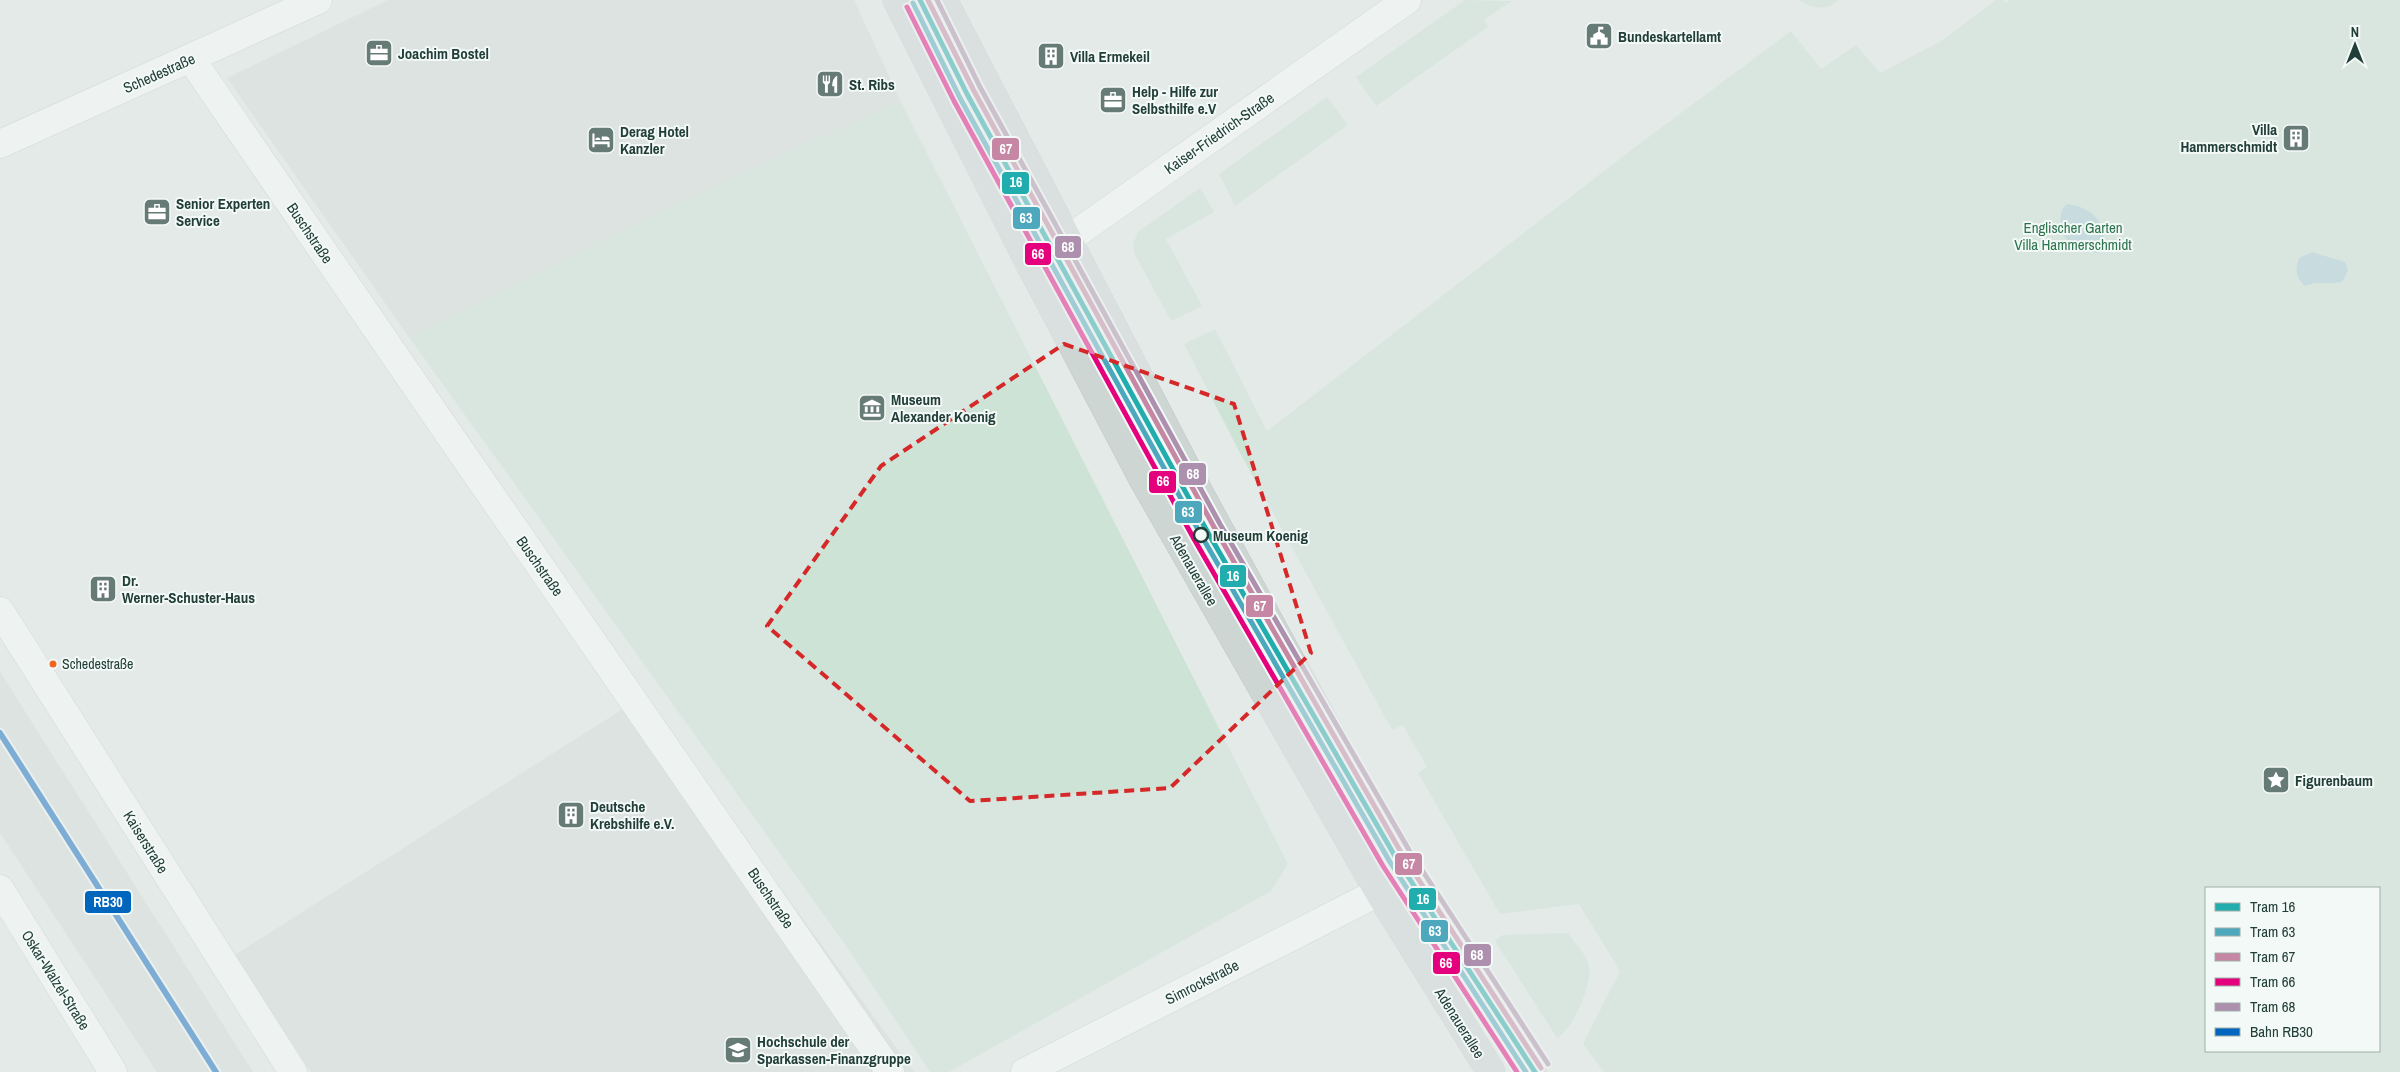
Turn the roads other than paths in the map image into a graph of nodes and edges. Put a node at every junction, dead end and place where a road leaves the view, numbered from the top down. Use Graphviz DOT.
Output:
graph roads {
  1 [pos="318,0"];
  2 [pos="897,0"];
  3 [pos="943,0"];
  4 [pos="1406,0"];
  5 [pos="192,59"];
  6 [pos="0,144"];
  7 [pos="1067,240"];
  8 [pos="1029,262"];
  9 [pos="0,611"];
  10 [pos="0,889"];
  11 [pos="1378,892"];
  12 [pos="1489,1070"];
  13 [pos="113,1072"];
  14 [pos="292,1072"];
  15 [pos="890,1072"];
  16 [pos="1025,1072"];
  17 [pos="1532,1072"];
  1 -- 5 [label="street, Schedestraße"];
  2 -- 8 [label="main road, Adenauerallee"];
  3 -- 7 [label="main road"];
  4 -- 7 [label="street, Kaiser-Friedrich-Straße"];
  5 -- 6 [label="street, Schedestraße"];
  5 -- 15 [label="street, Buschstraße"];
  7 -- 8 [label="street, Kaiser-Friedrich-Straße"];
  7 -- 17 [label="main road"];
  8 -- 11 [label="main road, Adenauerallee"];
  9 -- 14 [label="street, Kaiserstraße"];
  10 -- 13 [label="street, Oskar-Walzel-Straße"];
  11 -- 12 [label="main road, Adenauerallee"];
  11 -- 16 [label="street, Simrockstraße"];
}
